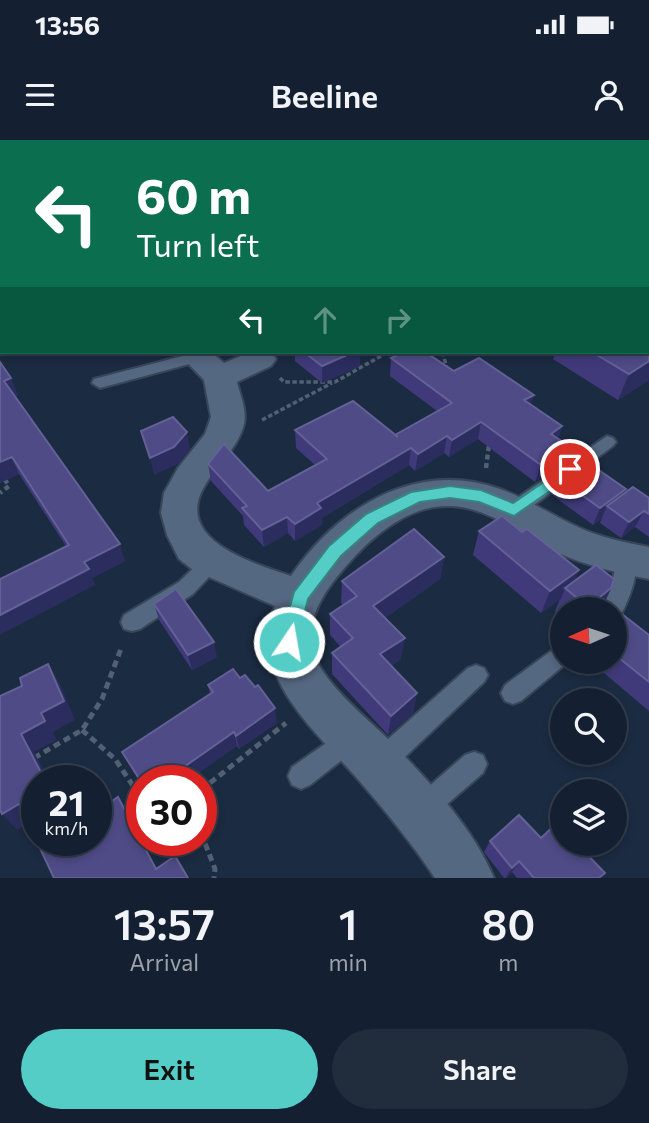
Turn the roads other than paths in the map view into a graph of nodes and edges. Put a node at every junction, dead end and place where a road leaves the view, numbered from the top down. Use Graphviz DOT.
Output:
graph roads {
  1 [pos="268,356"];
  2 [pos="209,367"];
  3 [pos="100,383"];
  4 [pos="607,442"];
  5 [pos="498,503"];
  6 [pos="214,561"];
  7 [pos="637,561"];
  8 [pos="300,597"];
  9 [pos="618,597"];
  10 [pos="132,622"];
  11 [pos="550,663"];
  12 [pos="476,675"];
  13 [pos="513,693"];
  14 [pos="365,751"];
  15 [pos="474,764"];
  16 [pos="301,776"];
  17 [pos="418,813"];
  18 [pos="466,878"];
  1 -- 2 [label="street"];
  2 -- 3 [label="lane"];
  2 -- 6 [label="street"];
  4 -- 5 [label="lane"];
  5 -- 7 [label="street"];
  5 -- 8 [label="street"];
  6 -- 8 [label="street"];
  6 -- 10 [label="lane"];
  7 -- 9 [label="lane"];
  8 -- 14 [label="street"];
  11 -- 13 [label="lane"];
  12 -- 14 [label="lane"];
  14 -- 16 [label="lane"];
  14 -- 17 [label="street"];
  15 -- 17 [label="lane"];
  17 -- 18 [label="street"];
}
